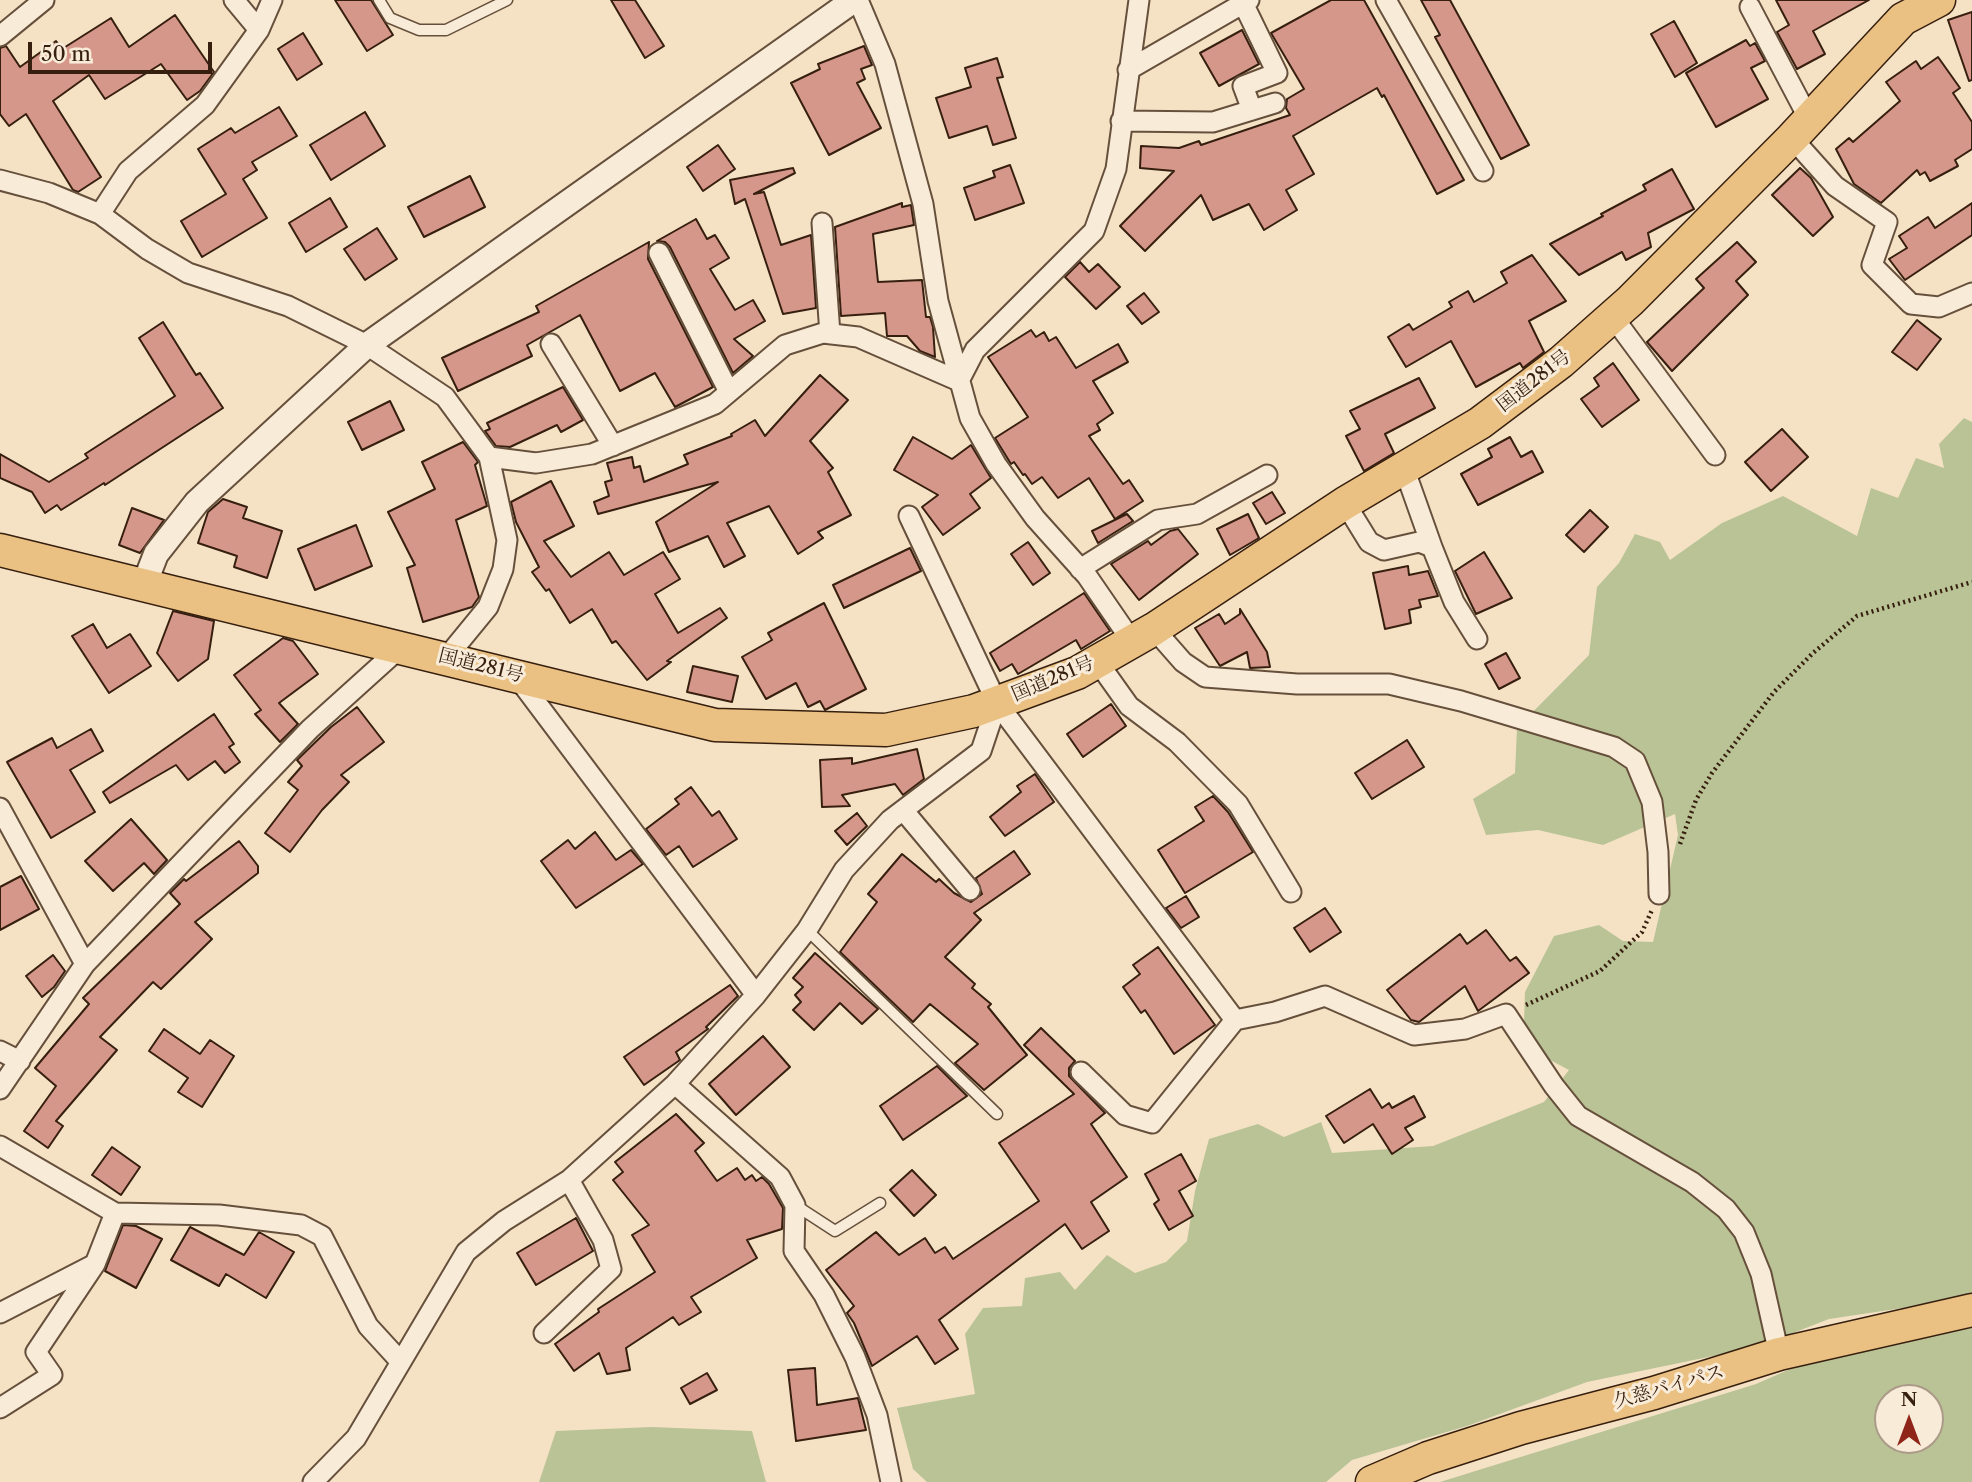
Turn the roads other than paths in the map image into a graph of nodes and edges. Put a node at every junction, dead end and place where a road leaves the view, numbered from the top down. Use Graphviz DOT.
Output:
graph roads {
  1 [pos="44,0"];
  2 [pos="234,0"];
  3 [pos="272,0"];
  4 [pos="379,0"];
  5 [pos="506,0"];
  6 [pos="856,0"];
  7 [pos="1139,0"];
  8 [pos="1386,0"];
  9 [pos="1938,0"];
  10 [pos="1246,2"];
  11 [pos="1749,7"];
  12 [pos="259,30"];
  13 [pos="0,36"];
  14 [pos="1128,70"];
  15 [pos="1275,103"];
  16 [pos="1252,110"];
  17 [pos="1121,121"];
  18 [pos="1801,128"];
  19 [pos="1483,171"];
  20 [pos="0,180"];
  21 [pos="100,214"];
  22 [pos="822,223"];
  23 [pos="659,253"];
  24 [pos="1972,293"];
  25 [pos="1613,317"];
  26 [pos="830,334"];
  27 [pos="551,344"];
  28 [pos="367,345"];
  29 [pos="959,381"];
  30 [pos="729,392"];
  31 [pos="613,446"];
  32 [pos="1715,454"];
  33 [pos="489,457"];
  34 [pos="1404,468"];
  35 [pos="1268,475"];
  36 [pos="1346,503"];
  37 [pos="909,516"];
  38 [pos="1432,547"];
  39 [pos="0,550"];
  40 [pos="1080,569"];
  41 [pos="144,586"];
  42 [pos="1142,635"];
  43 [pos="1477,639"];
  44 [pos="402,646"];
  45 [pos="447,657"];
  46 [pos="1097,661"];
  47 [pos="514,674"];
  48 [pos="997,703"];
  49 [pos="0,808"];
  50 [pos="903,810"];
  51 [pos="971,890"];
  52 [pos="1291,892"];
  53 [pos="1659,894"];
  54 [pos="807,930"];
  55 [pos="85,964"];
  56 [pos="755,995"];
  57 [pos="1235,1020"];
  58 [pos="0,1051"];
  59 [pos="19,1061"];
  60 [pos="1081,1072"];
  61 [pos="675,1084"];
  62 [pos="0,1089"];
  63 [pos="997,1114"];
  64 [pos="0,1146"];
  65 [pos="569,1180"];
  66 [pos="880,1203"];
  67 [pos="794,1205"];
  68 [pos="115,1213"];
  69 [pos="95,1264"];
  70 [pos="1972,1310"];
  71 [pos="0,1313"];
  72 [pos="544,1333"];
  73 [pos="1779,1354"];
  74 [pos="400,1361"];
  75 [pos="0,1408"];
  76 [pos="313,1482"];
  77 [pos="891,1482"];
  78 [pos="1372,1482"];
  1 -- 13 [label="street"];
  2 -- 12 [label="street"];
  3 -- 12 [label="street"];
  4 -- 5 [label="lane"];
  6 -- 28 [label="street"];
  6 -- 29 [label="street"];
  7 -- 14 [label="street"];
  8 -- 19 [label="street"];
  9 -- 18 [label="highway, 国道281号"];
  10 -- 14 [label="street"];
  10 -- 16 [label="street"];
  11 -- 18 [label="street"];
  12 -- 21 [label="street"];
  14 -- 17 [label="street"];
  15 -- 16 [label="street"];
  16 -- 17 [label="street"];
  17 -- 29 [label="street"];
  18 -- 24 [label="street"];
  18 -- 25 [label="highway, 国道281号"];
  20 -- 21 [label="street"];
  21 -- 28 [label="street"];
  22 -- 26 [label="street"];
  23 -- 30 [label="street"];
  25 -- 32 [label="street"];
  25 -- 34 [label="highway, 国道281号"];
  26 -- 29 [label="street"];
  26 -- 30 [label="street"];
  27 -- 31 [label="street"];
  28 -- 33 [label="street"];
  28 -- 41 [label="street"];
  29 -- 40 [label="street"];
  30 -- 31 [label="street"];
  31 -- 33 [label="street"];
  33 -- 45 [label="street"];
  34 -- 36 [label="highway, 国道281号"];
  34 -- 38 [label="street"];
  35 -- 40 [label="street"];
  36 -- 38 [label="street"];
  36 -- 42 [label="highway, 国道281号"];
  37 -- 48 [label="street"];
  38 -- 43 [label="street"];
  39 -- 41 [label="highway, 国道281号"];
  40 -- 42 [label="street"];
  41 -- 44 [label="highway, 国道281号"];
  42 -- 46 [label="highway, 国道281号"];
  42 -- 53 [label="street"];
  44 -- 45 [label="highway, 国道281号"];
  44 -- 55 [label="street"];
  45 -- 47 [label="highway, 国道281号"];
  46 -- 48 [label="highway, 国道281号"];
  46 -- 52 [label="street"];
  47 -- 48 [label="highway, 国道281号"];
  47 -- 56 [label="street"];
  48 -- 50 [label="street"];
  48 -- 57 [label="street"];
  49 -- 55 [label="street"];
  50 -- 51 [label="street"];
  50 -- 54 [label="street"];
  54 -- 56 [label="street"];
  54 -- 63 [label="lane"];
  55 -- 59 [label="street"];
  56 -- 61 [label="street"];
  57 -- 60 [label="street"];
  57 -- 73 [label="street"];
  58 -- 59 [label="street"];
  59 -- 62 [label="street"];
  61 -- 65 [label="street"];
  61 -- 67 [label="street"];
  64 -- 68 [label="street"];
  65 -- 72 [label="street"];
  65 -- 74 [label="street"];
  66 -- 67 [label="lane"];
  67 -- 77 [label="street"];
  68 -- 69 [label="street"];
  68 -- 74 [label="street"];
  69 -- 71 [label="street"];
  69 -- 75 [label="street"];
  70 -- 73 [label="highway, 久慈バイパス"];
  73 -- 78 [label="highway, 久慈バイパス"];
  74 -- 76 [label="street"];
}
